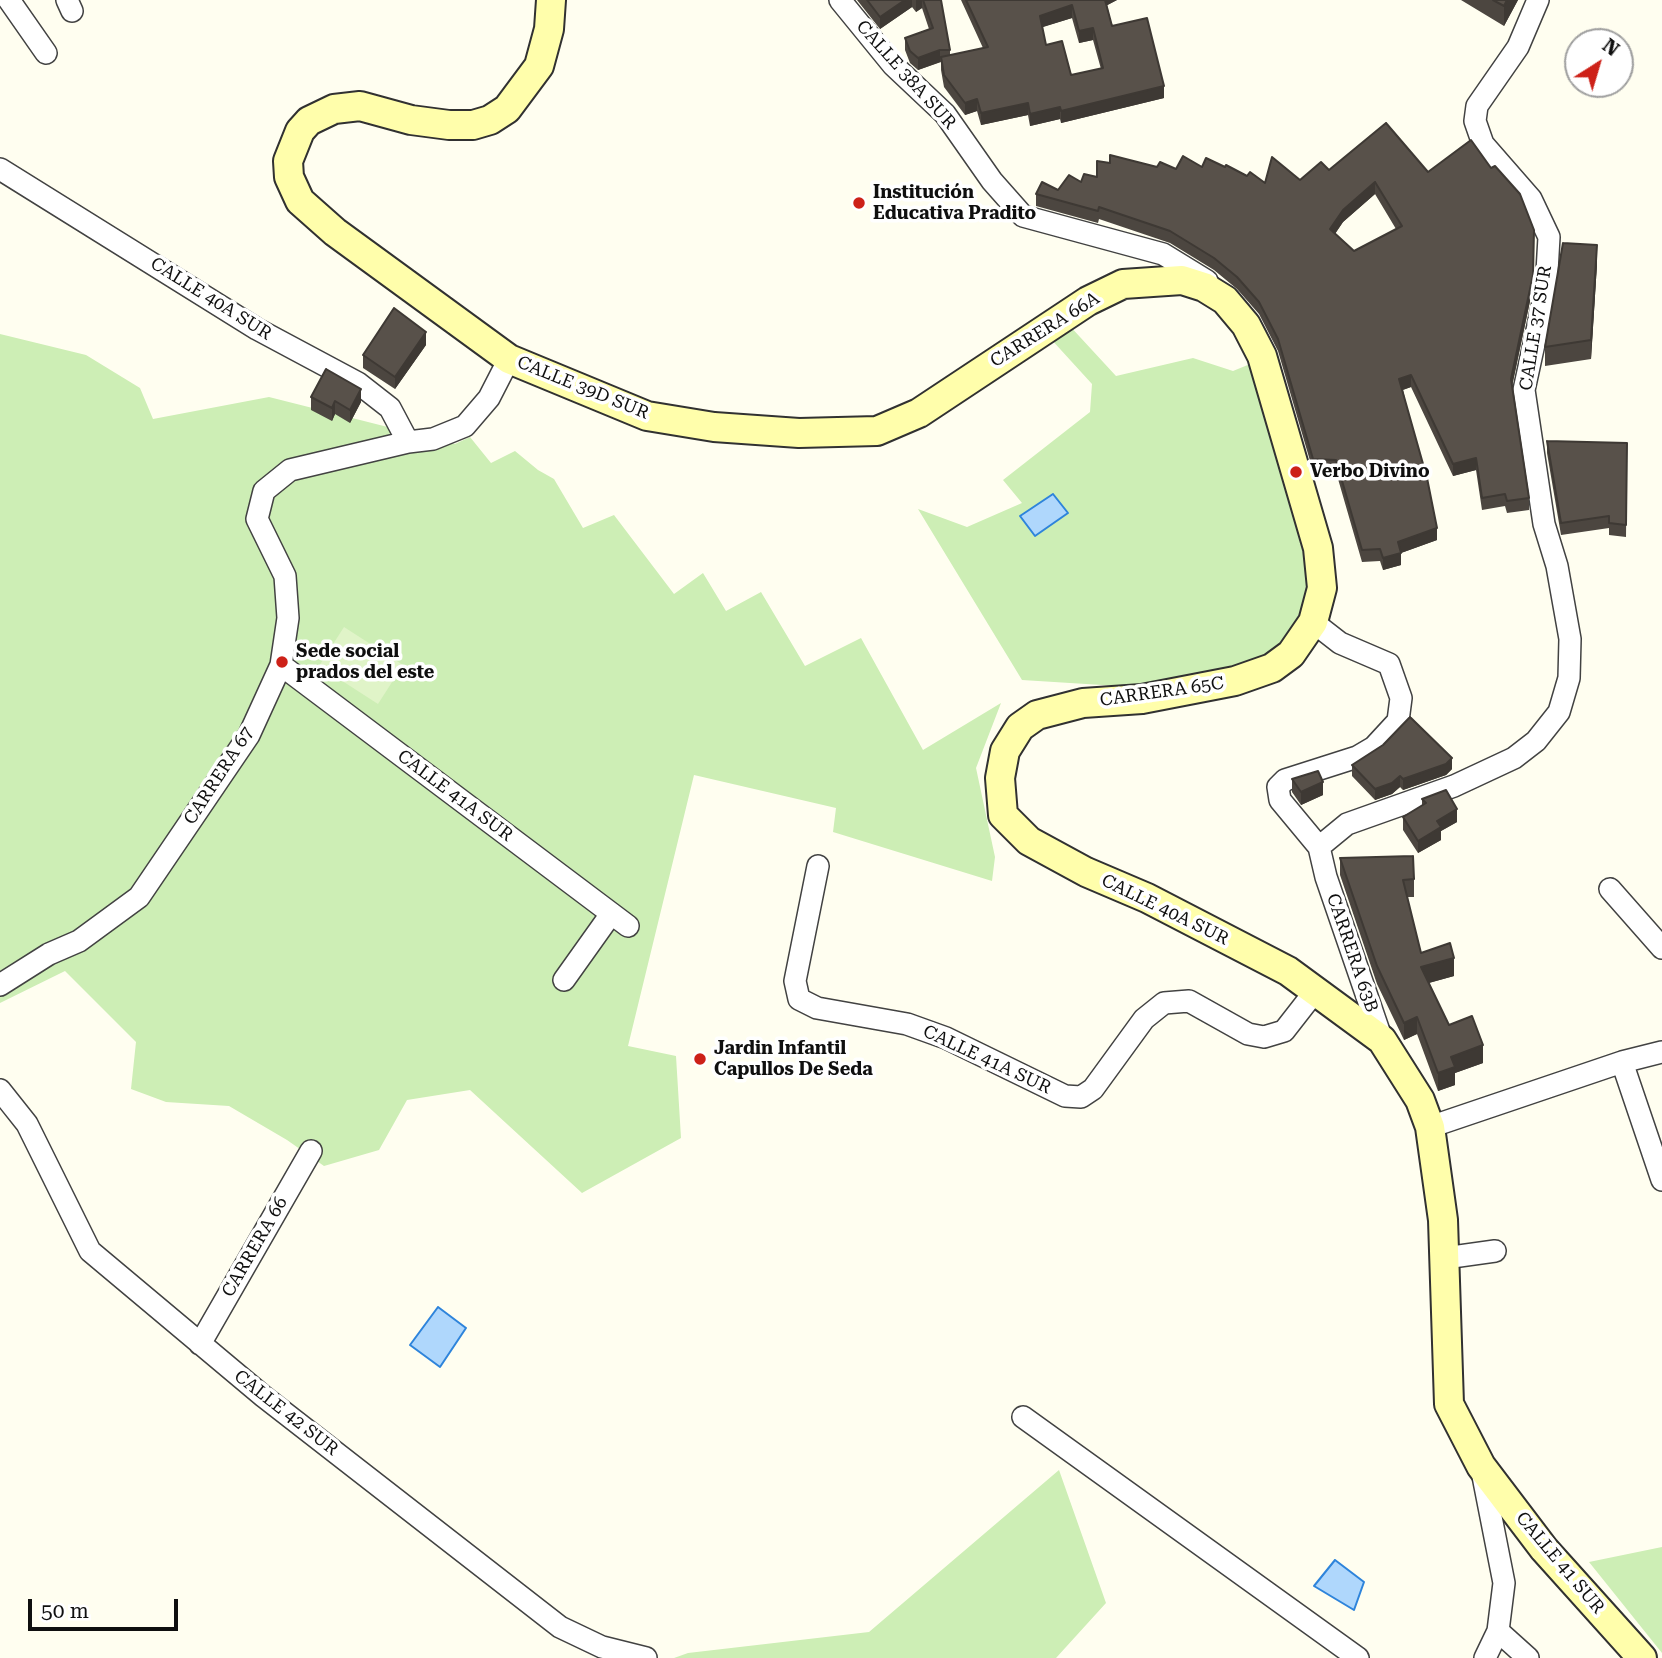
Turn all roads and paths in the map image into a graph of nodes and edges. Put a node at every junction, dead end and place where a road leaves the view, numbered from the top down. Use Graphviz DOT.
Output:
graph roads {
  1 [pos="9,0"];
  2 [pos="551,0"];
  3 [pos="840,0"];
  4 [pos="1538,0"];
  5 [pos="47,53"];
  6 [pos="0,169"];
  7 [pos="1225,300"];
  8 [pos="509,359"];
  9 [pos="877,431"];
  10 [pos="408,442"];
  11 [pos="1313,622"];
  12 [pos="281,665"];
  13 [pos="1006,751"];
  14 [pos="1319,848"];
  15 [pos="818,866"];
  16 [pos="1610,889"];
  17 [pos="1662,948"];
  18 [pos="564,980"];
  19 [pos="0,985"];
  20 [pos="1315,990"];
  21 [pos="1382,1040"];
  22 [pos="1662,1052"];
  23 [pos="1622,1062"];
  24 [pos="0,1090"];
  25 [pos="1430,1127"];
  26 [pos="311,1151"];
  27 [pos="1662,1180"];
  28 [pos="1495,1251"];
  29 [pos="1446,1258"];
  30 [pos="200,1344"];
  31 [pos="1023,1418"];
  32 [pos="1481,1466"];
  33 [pos="1498,1631"];
  34 [pos="601,1653"];
  35 [pos="646,1658"];
  36 [pos="1357,1658"];
  37 [pos="1485,1658"];
  38 [pos="1528,1658"];
  39 [pos="1642,1658"];
  1 -- 5 [label="street"];
  2 -- 8 [label="main road, CALLE 39D SUR"];
  3 -- 7 [label="street, CALLE 38A SUR"];
  4 -- 14 [label="street, CALLE 37 SUR"];
  6 -- 10 [label="street, CALLE 40A SUR"];
  7 -- 9 [label="main road, CARRERA 66A"];
  7 -- 11 [label="main road, CALLE 38A SUR"];
  8 -- 9 [label="main road, CALLE 39D SUR"];
  8 -- 10 [label="street, CARRERA 67"];
  10 -- 12 [label="street, CARRERA 67"];
  11 -- 13 [label="main road, CARRERA 65C"];
  11 -- 14 [label="street"];
  12 -- 18 [label="street, CALLE 41A SUR"];
  12 -- 19 [label="street, CARRERA 67"];
  13 -- 20 [label="main road, CALLE 40A SUR"];
  14 -- 21 [label="street, CARRERA 63B"];
  15 -- 20 [label="street, CALLE 41A SUR"];
  16 -- 17 [label="street"];
  20 -- 21 [label="main road, CALLE 40A SUR"];
  21 -- 25 [label="main road, CARRERA 63B"];
  22 -- 23 [label="street"];
  23 -- 25 [label="street"];
  23 -- 27 [label="street"];
  24 -- 30 [label="street, CALLE 42 SUR"];
  25 -- 29 [label="main road, CARRERA 63B"];
  26 -- 30 [label="street, CARRERA 66"];
  28 -- 29 [label="street"];
  29 -- 32 [label="main road, CARRERA 63B"];
  30 -- 34 [label="street, CALLE 42 SUR"];
  31 -- 36 [label="street"];
  32 -- 33 [label="street"];
  32 -- 39 [label="main road, CALLE 41 SUR"];
  33 -- 37 [label="street"];
  33 -- 38 [label="street"];
  34 -- 35 [label="street, CALLE 42 SUR"];
}
